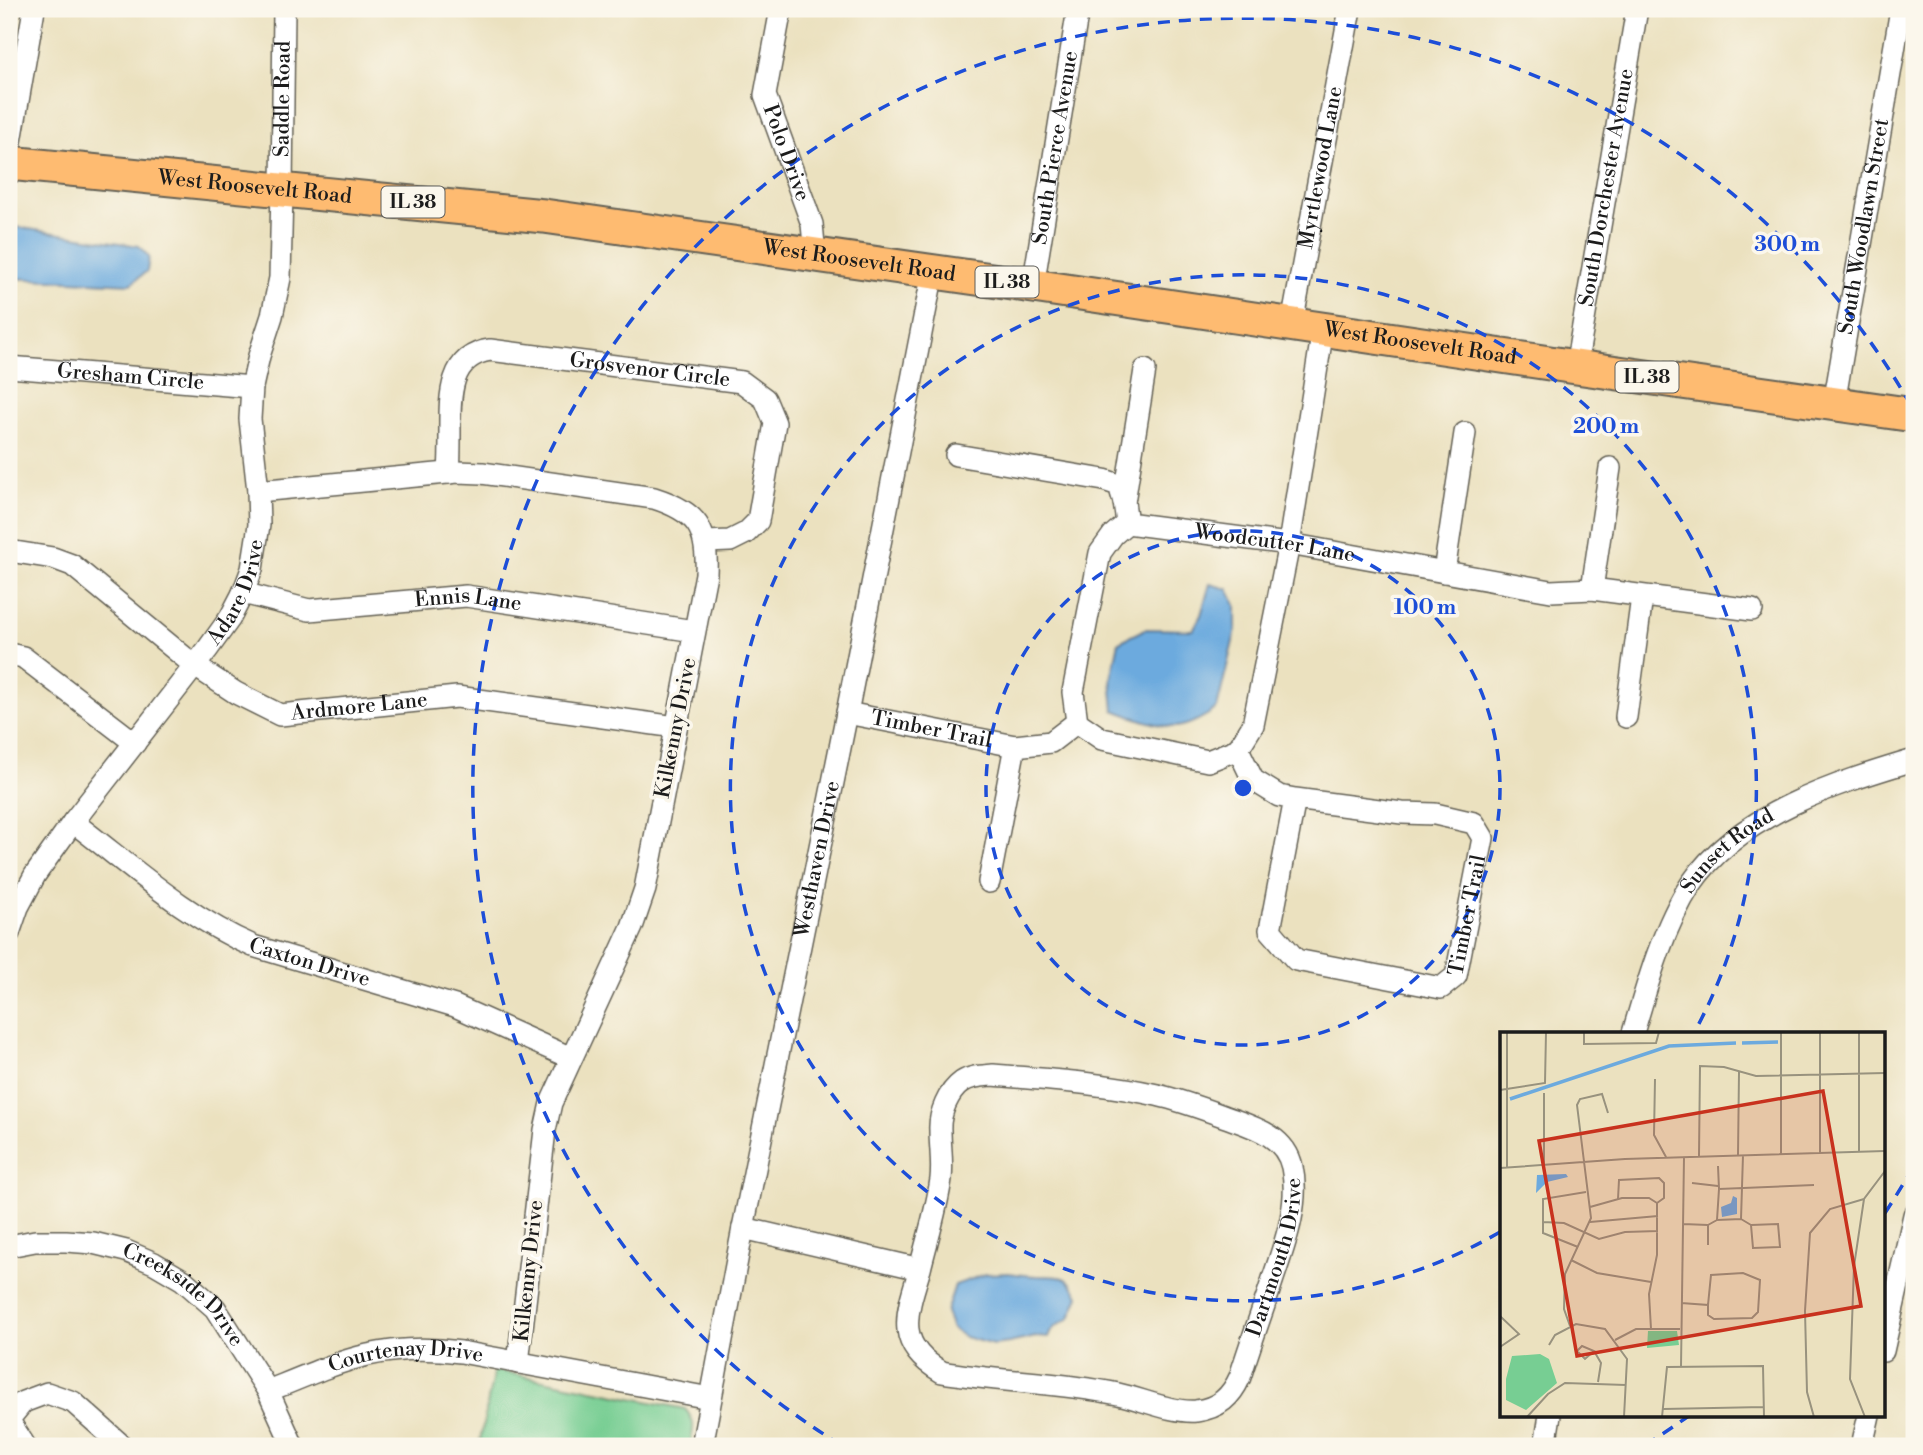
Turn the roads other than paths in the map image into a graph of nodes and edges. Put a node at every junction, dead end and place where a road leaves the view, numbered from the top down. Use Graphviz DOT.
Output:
graph roads {
  1 [pos="34,9"];
  2 [pos="284,9"];
  3 [pos="780,9"];
  4 [pos="1078,9"];
  5 [pos="1350,9"];
  6 [pos="1637,9"];
  7 [pos="1901,9"];
  8 [pos="9,153"];
  9 [pos="9,163"];
  10 [pos="282,190"];
  11 [pos="815,255"];
  12 [pos="933,272"];
  13 [pos="1033,286"];
  14 [pos="1307,327"];
  15 [pos="9,367"];
  16 [pos="1576,367"];
  17 [pos="1145,370"];
  18 [pos="252,387"];
  19 [pos="1834,404"];
  20 [pos="1914,415"];
  21 [pos="1465,433"];
  22 [pos="956,455"];
  23 [pos="1610,468"];
  24 [pos="449,473"];
  25 [pos="258,491"];
  26 [pos="1124,502"];
  27 [pos="1127,523"];
  28 [pos="706,542"];
  29 [pos="1289,544"];
  30 [pos="9,551"];
  31 [pos="1444,572"];
  32 [pos="1592,589"];
  33 [pos="243,593"];
  34 [pos="1642,597"];
  35 [pos="1752,610"];
  36 [pos="694,631"];
  37 [pos="9,654"];
  38 [pos="195,666"];
  39 [pos="847,713"];
  40 [pos="1626,717"];
  41 [pos="1077,722"];
  42 [pos="676,727"];
  43 [pos="135,743"];
  44 [pos="1016,746"];
  45 [pos="1238,749"];
  46 [pos="1914,760"];
  47 [pos="1295,799"];
  48 [pos="73,822"];
  49 [pos="989,881"];
  50 [pos="9,933"];
  51 [pos="1633,1032"];
  52 [pos="571,1058"];
  53 [pos="1914,1215"];
  54 [pos="743,1228"];
  55 [pos="9,1246"];
  56 [pos="920,1269"];
  57 [pos="1884,1347"];
  58 [pos="519,1363"];
  59 [pos="268,1391"];
  60 [pos="710,1398"];
  61 [pos="1550,1416"];
  62 [pos="1869,1416"];
  63 [pos="9,1420"];
  64 [pos="118,1445"];
  65 [pos="25,1446"];
  66 [pos="293,1446"];
  67 [pos="702,1446"];
  68 [pos="1545,1446"];
  69 [pos="1862,1446"];
  1 -- 8 [label="street"];
  2 -- 10 [label="street, Saddle Road"];
  3 -- 11 [label="street, Polo Drive"];
  4 -- 13 [label="street, South Pierce Avenue"];
  5 -- 14 [label="street, Myrtlewood Lane"];
  6 -- 16 [label="street, South Dorchester Avenue"];
  7 -- 19 [label="street, South Woodlawn Street"];
  9 -- 10 [label="main road, West Roosevelt Road / IL 38"];
  10 -- 11 [label="main road, West Roosevelt Road / IL 38"];
  10 -- 18 [label="street, Adare Drive"];
  11 -- 12 [label="main road, West Roosevelt Road / IL 38"];
  12 -- 13 [label="main road, West Roosevelt Road / IL 38"];
  12 -- 39 [label="street, Westhaven Drive"];
  13 -- 14 [label="main road, West Roosevelt Road / IL 38"];
  14 -- 16 [label="main road, West Roosevelt Road / IL 38"];
  14 -- 29 [label="street"];
  15 -- 18 [label="street, Gresham Circle"];
  16 -- 19 [label="main road, West Roosevelt Road / IL 38"];
  17 -- 26 [label="street"];
  18 -- 25 [label="street, Adare Drive"];
  19 -- 20 [label="main road, West Roosevelt Road / IL 38"];
  21 -- 31 [label="street"];
  22 -- 26 [label="street"];
  23 -- 32 [label="street"];
  24 -- 25 [label="street"];
  24 -- 28 [label="street"];
  24 -- 28 [label="street, Grosvenor Circle"];
  25 -- 33 [label="street, Adare Drive"];
  26 -- 27 [label="street"];
  27 -- 29 [label="street, Woodcutter Lane"];
  27 -- 41 [label="street"];
  28 -- 36 [label="street, Kilkenny Drive"];
  29 -- 31 [label="street, Woodcutter Lane"];
  29 -- 45 [label="street"];
  30 -- 38 [label="street, Ardmore Lane"];
  31 -- 32 [label="street, Woodcutter Lane"];
  32 -- 34 [label="street, Woodcutter Lane"];
  33 -- 36 [label="street, Ennis Lane"];
  33 -- 38 [label="street, Adare Drive"];
  34 -- 35 [label="street, Woodcutter Lane"];
  34 -- 40 [label="street"];
  36 -- 42 [label="street, Kilkenny Drive"];
  37 -- 43 [label="street"];
  38 -- 42 [label="street, Ardmore Lane"];
  38 -- 43 [label="street, Adare Drive"];
  39 -- 44 [label="street, Timber Trail"];
  39 -- 54 [label="street, Westhaven Drive"];
  41 -- 44 [label="street, Timber Trail"];
  41 -- 45 [label="street"];
  42 -- 52 [label="street, Kilkenny Drive"];
  43 -- 48 [label="street, Adare Drive"];
  44 -- 49 [label="street, Timber Trail"];
  45 -- 47 [label="street, Timber Trail"];
  46 -- 51 [label="street, Sunset Road"];
  47 -- 47 [label="street, Timber Trail"];
  48 -- 50 [label="street, Adare Drive"];
  48 -- 52 [label="street, Caxton Drive"];
  52 -- 58 [label="street, Kilkenny Drive"];
  53 -- 57 [label="street"];
  54 -- 56 [label="street"];
  54 -- 60 [label="street, Westhaven Drive"];
  55 -- 59 [label="street, Creekside Drive"];
  56 -- 56 [label="street, Dartmouth Drive"];
  58 -- 59 [label="street, Courtenay Drive"];
  58 -- 60 [label="street, Courtenay Drive"];
  59 -- 66 [label="street, Creekside Drive"];
  60 -- 67 [label="street, Westhaven Drive"];
  61 -- 68 [label="street"];
  62 -- 69 [label="street"];
  63 -- 64 [label="street"];
  63 -- 65 [label="street"];
}
